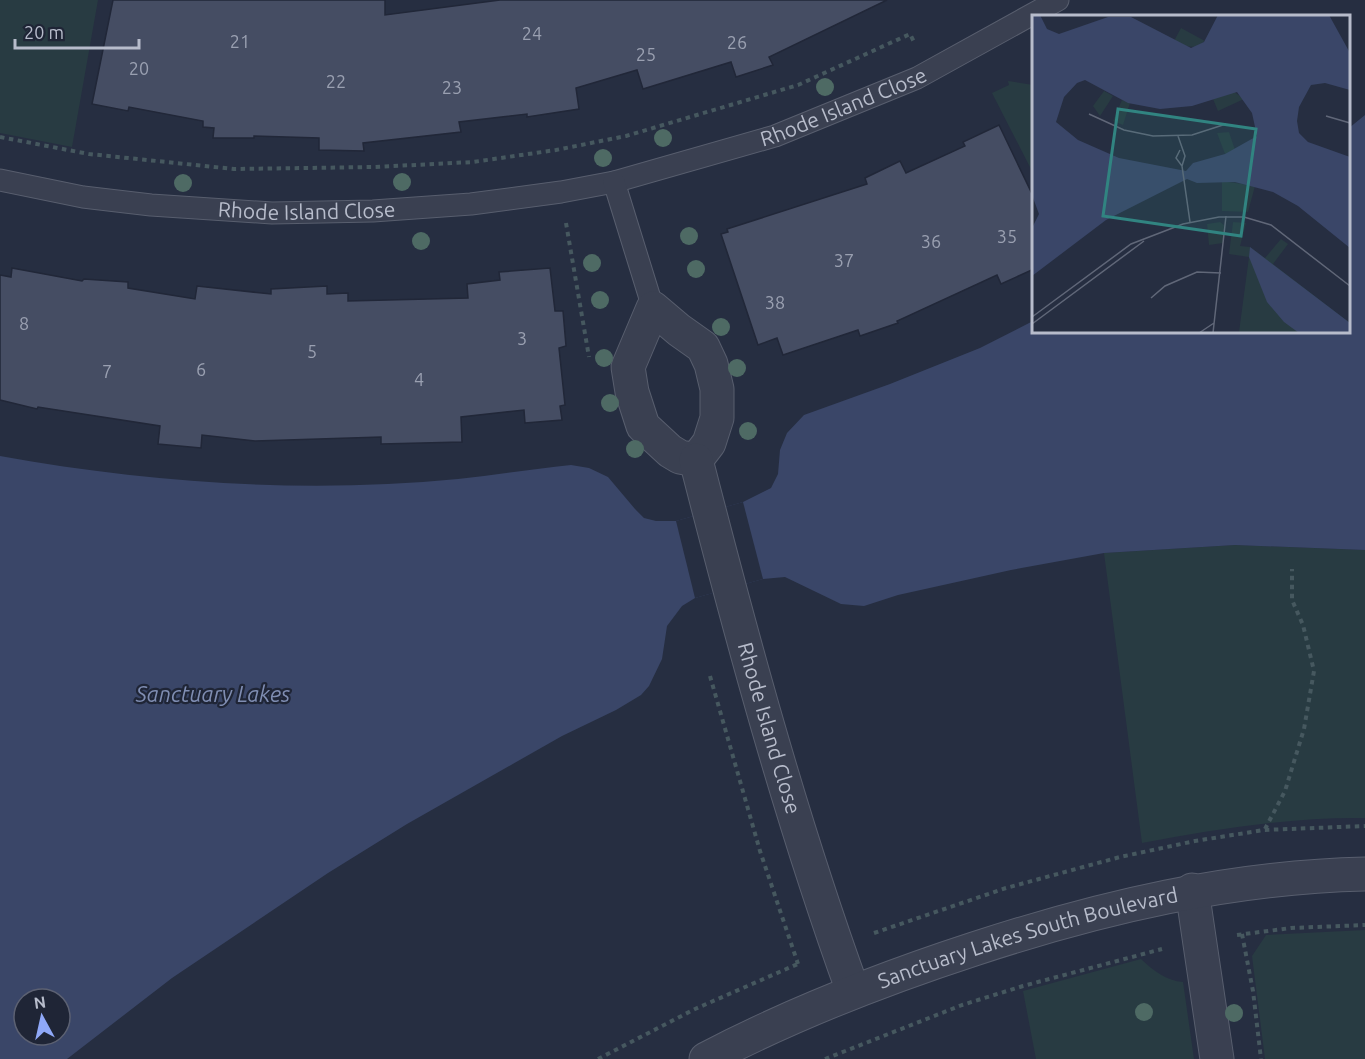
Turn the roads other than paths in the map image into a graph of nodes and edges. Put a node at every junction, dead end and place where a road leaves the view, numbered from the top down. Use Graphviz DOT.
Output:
graph roads {
  1 [pos="1058,0"];
  2 [pos="0,180"];
  3 [pos="614,182"];
  4 [pos="653,308"];
  5 [pos="696,460"];
  6 [pos="1365,874"];
  7 [pos="1192,890"];
  8 [pos="853,991"];
  9 [pos="706,1059"];
  10 [pos="1217,1059"];
  1 -- 3 [label="lane, Rhode Island Close"];
  2 -- 3 [label="lane, Rhode Island Close"];
  3 -- 4 [label="lane"];
  4 -- 5 [label="street"];
  4 -- 5 [label="street"];
  5 -- 8 [label="street, Rhode Island Close"];
  6 -- 7 [label="street, Sanctuary Lakes South Boulevard"];
  7 -- 8 [label="street, Sanctuary Lakes South Boulevard"];
  7 -- 10 [label="street"];
  8 -- 9 [label="street, Sanctuary Lakes South Boulevard"];
}
